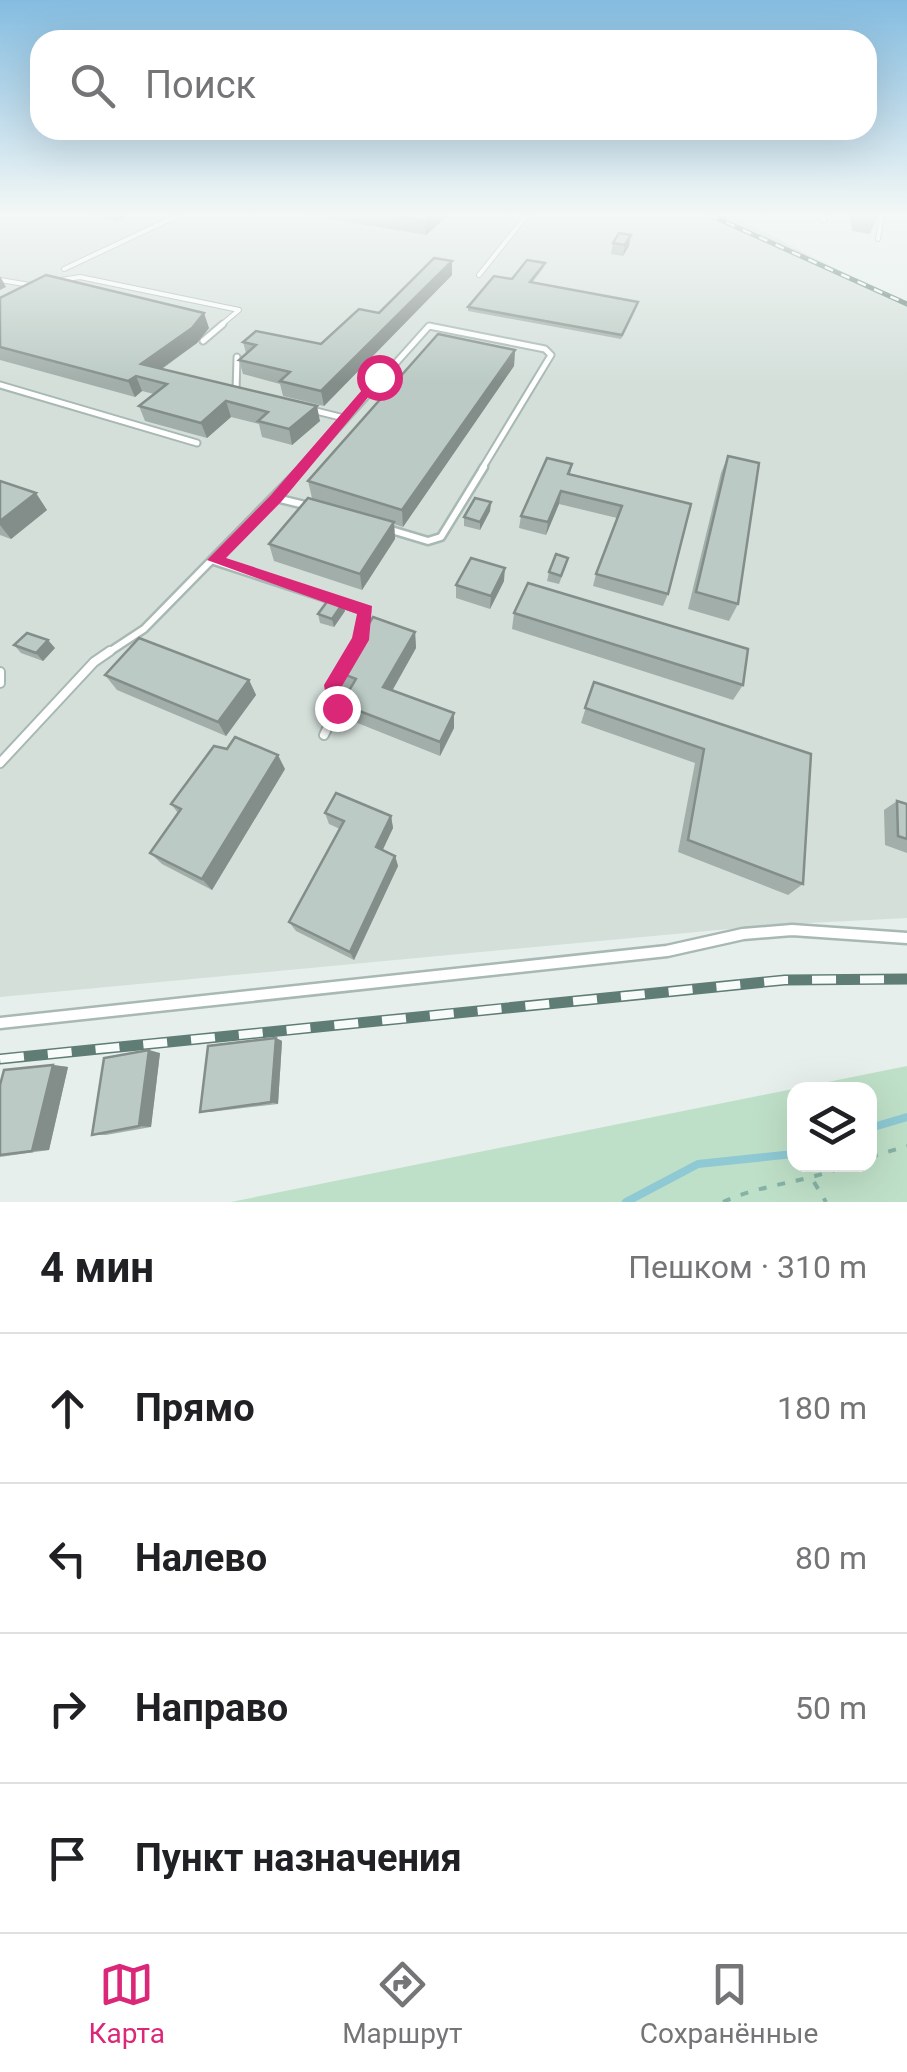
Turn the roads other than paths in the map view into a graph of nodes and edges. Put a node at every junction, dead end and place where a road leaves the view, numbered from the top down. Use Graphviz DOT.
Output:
graph roads {
  1 [pos="482,271"];
  2 [pos="479,275"];
  3 [pos="0,280"];
  4 [pos="30,285"];
  5 [pos="15,295"];
  6 [pos="203,342"];
  7 [pos="237,358"];
  8 [pos="0,385"];
  9 [pos="254,396"];
  10 [pos="308,409"];
  11 [pos="344,418"];
  12 [pos="196,443"];
  13 [pos="276,498"];
  14 [pos="318,508"];
  15 [pos="373,525"];
  16 [pos="214,560"];
  17 [pos="0,672"];
  18 [pos="0,683"];
  19 [pos="324,735"];
  20 [pos="0,764"];
  21 [pos="907,938"];
  22 [pos="0,1023"];
  1 -- 2 [label="lane"];
  3 -- 4 [label="lane"];
  4 -- 5 [label="lane"];
  4 -- 6 [label="lane"];
  7 -- 9 [label="lane"];
  8 -- 12 [label="lane"];
  10 -- 11 [label="lane"];
  11 -- 13 [label="lane"];
  11 -- 15 [label="lane"];
  13 -- 14 [label="lane"];
  13 -- 16 [label="lane"];
  16 -- 19 [label="lane"];
  16 -- 20 [label="lane"];
  17 -- 18 [label="lane"];
  21 -- 22 [label="lane"];
}
